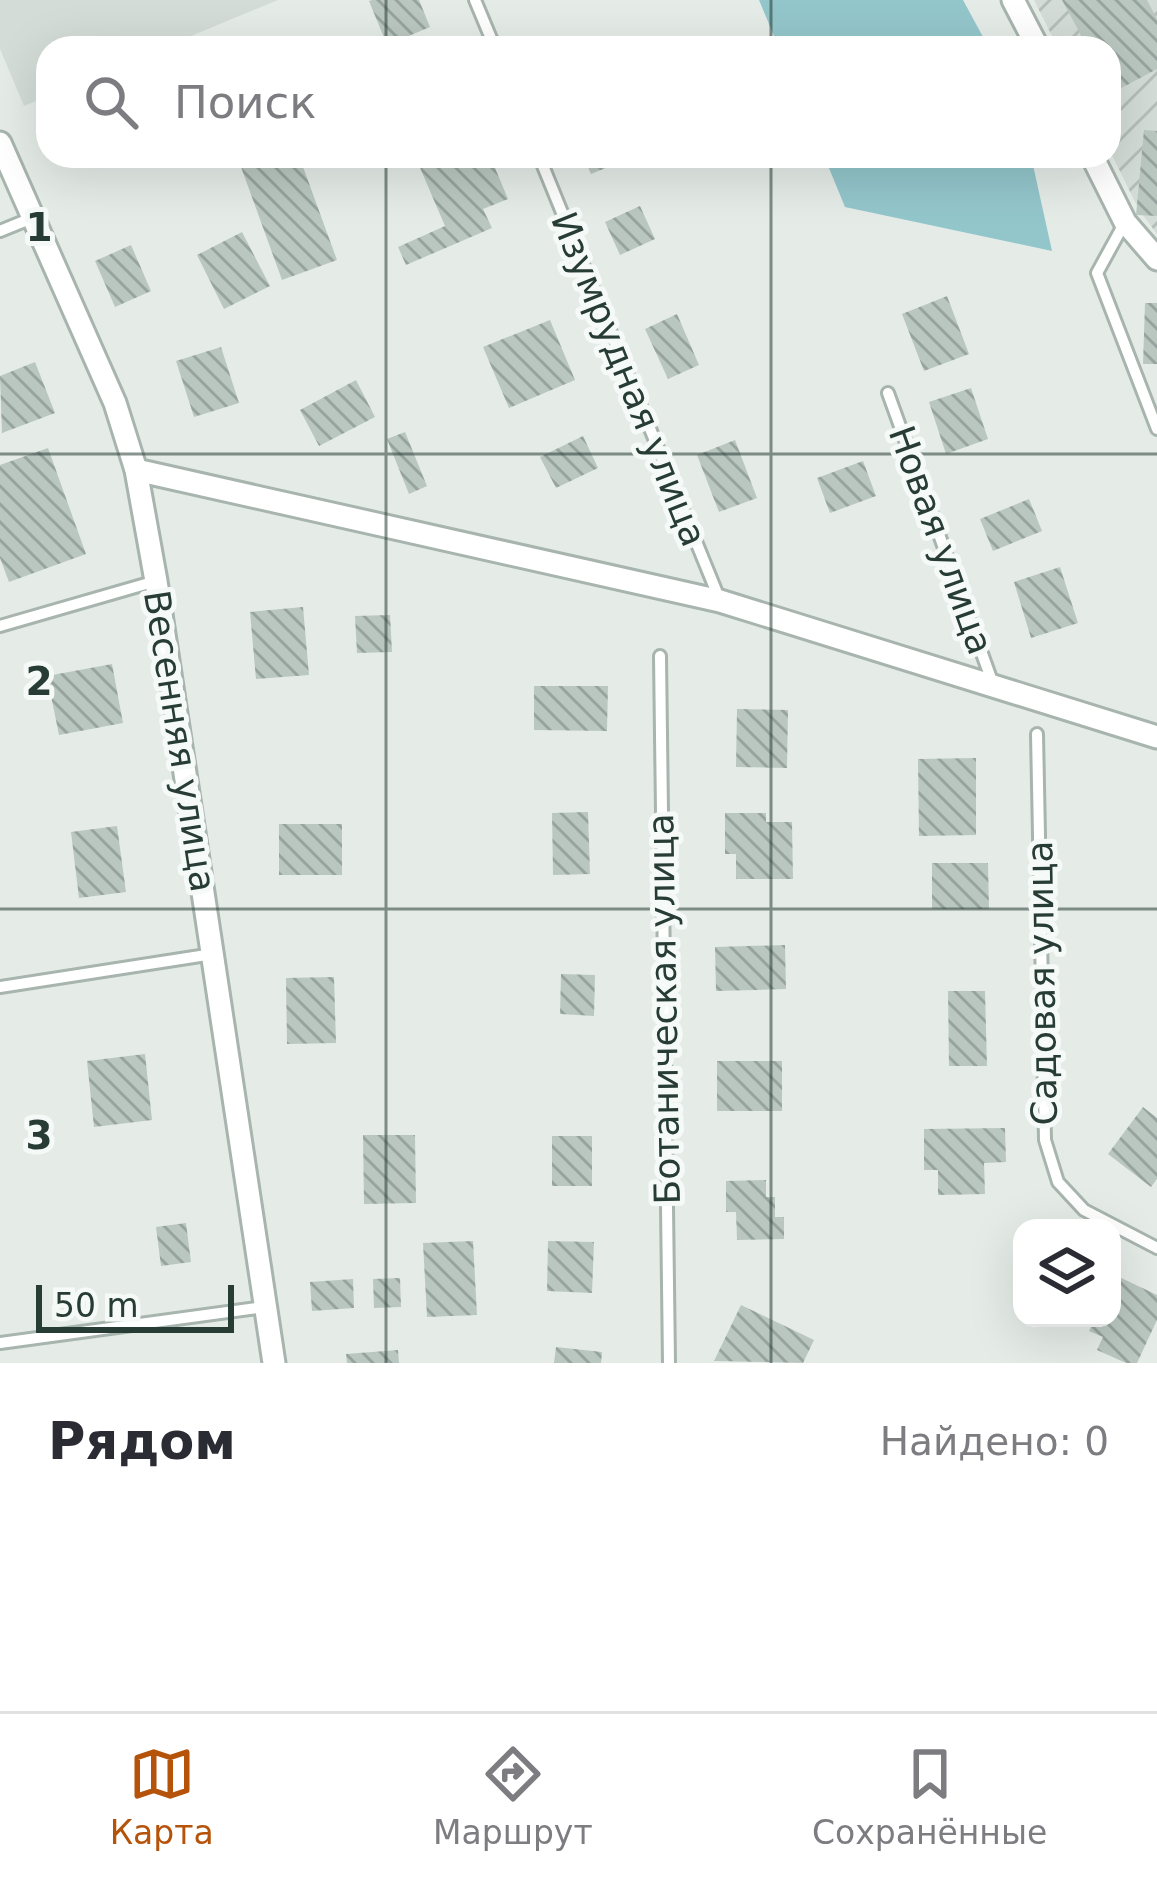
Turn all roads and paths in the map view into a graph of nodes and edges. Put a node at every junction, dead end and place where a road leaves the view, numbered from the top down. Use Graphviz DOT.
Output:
graph roads {
  1 [pos="475,0"];
  2 [pos="1013,0"];
  3 [pos="489,36"];
  4 [pos="1032,36"];
  5 [pos="0,143"];
  6 [pos="543,168"];
  7 [pos="1098,168"];
  8 [pos="32,218"];
  9 [pos="1125,222"];
  10 [pos="0,231"];
  11 [pos="1157,259"];
  12 [pos="888,393"];
  13 [pos="1157,429"];
  14 [pos="136,470"];
  15 [pos="156,581"];
  16 [pos="720,601"];
  17 [pos="0,626"];
  18 [pos="660,656"];
  19 [pos="994,687"];
  20 [pos="1037,734"];
  21 [pos="1157,737"];
  22 [pos="212,954"];
  23 [pos="0,987"];
  24 [pos="1157,1248"];
  25 [pos="266,1307"];
  26 [pos="0,1343"];
  27 [pos="274,1363"];
  28 [pos="669,1363"];
  1 -- 3 [label="lane"];
  2 -- 4 [label="street"];
  5 -- 8 [label="street, Весенняя улица"];
  6 -- 16 [label="lane, Изумрудная улица"];
  7 -- 9 [label="street"];
  8 -- 10 [label="lane"];
  8 -- 14 [label="street, Весенняя улица"];
  9 -- 11 [label="street"];
  9 -- 13 [label="lane"];
  12 -- 19 [label="lane, Новая улица"];
  14 -- 15 [label="street, Весенняя улица"];
  14 -- 16 [label="street"];
  15 -- 17 [label="lane"];
  15 -- 22 [label="street, Весенняя улица"];
  16 -- 19 [label="street"];
  18 -- 28 [label="lane, Ботаническая улица"];
  19 -- 21 [label="street"];
  20 -- 24 [label="lane, Садовая улица"];
  22 -- 23 [label="lane"];
  22 -- 25 [label="street, Весенняя улица"];
  25 -- 26 [label="lane"];
  25 -- 27 [label="street, Весенняя улица"];
}
